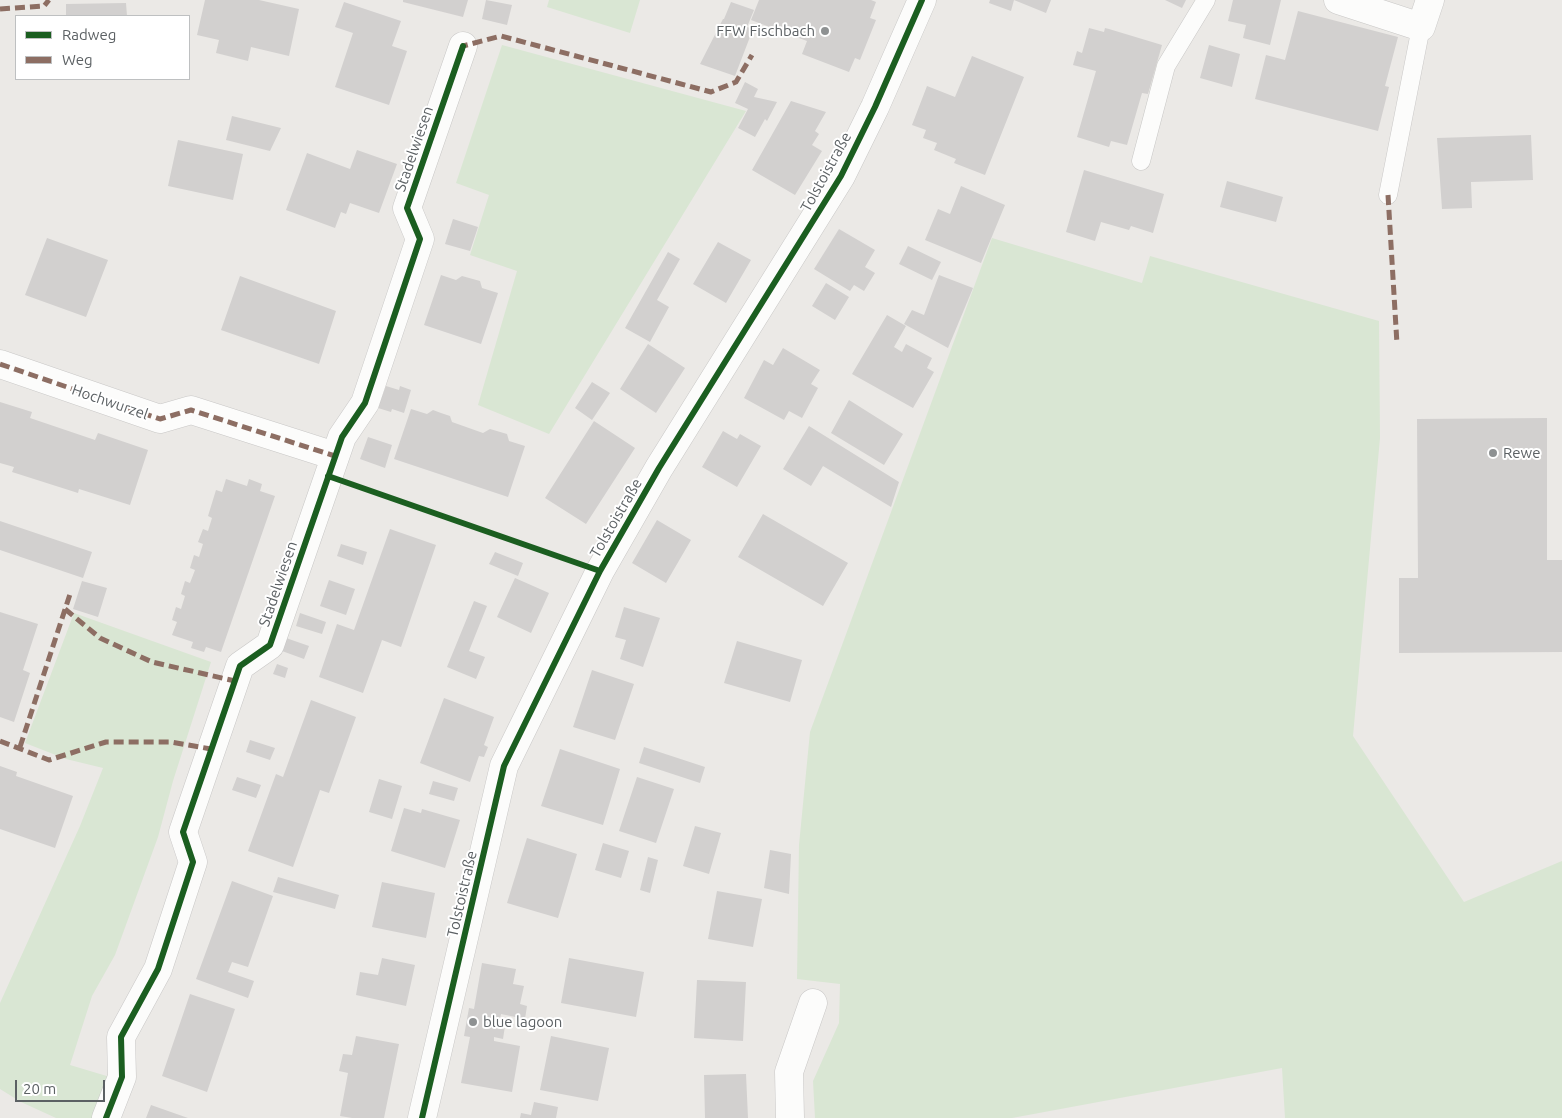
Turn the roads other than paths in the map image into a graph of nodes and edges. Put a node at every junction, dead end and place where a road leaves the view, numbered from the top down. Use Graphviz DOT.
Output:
graph roads {
  1 [pos="922,0"];
  2 [pos="1206,0"];
  3 [pos="1338,0"];
  4 [pos="1430,0"];
  5 [pos="1421,27"];
  6 [pos="463,46"];
  7 [pos="1141,161"];
  8 [pos="1388,195"];
  9 [pos="0,364"];
  10 [pos="335,456"];
  11 [pos="813,1003"];
  12 [pos="106,1118"];
  13 [pos="422,1118"];
  14 [pos="790,1118"];
  1 -- 13 [label="street, Tolstoistraße"];
  2 -- 7 [label="lane"];
  3 -- 5 [label="street"];
  4 -- 5 [label="street"];
  5 -- 8 [label="lane"];
  6 -- 10 [label="street, Stadelwiesen"];
  9 -- 10 [label="street, Hochwurzel"];
  10 -- 12 [label="street, Stadelwiesen"];
  11 -- 14 [label="street"];
}
